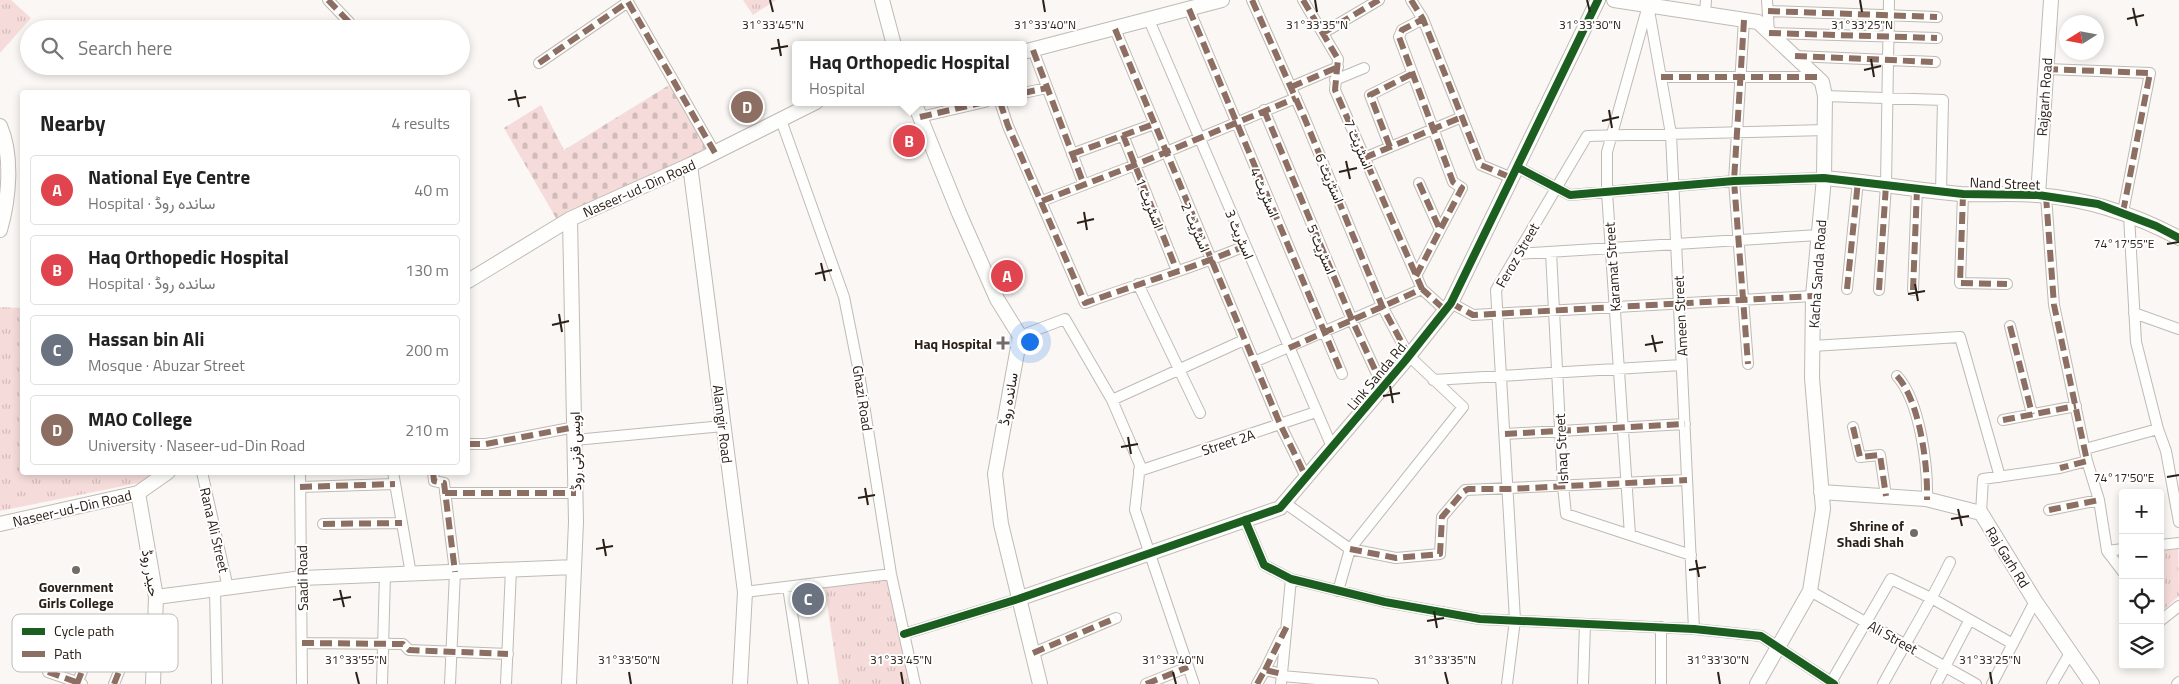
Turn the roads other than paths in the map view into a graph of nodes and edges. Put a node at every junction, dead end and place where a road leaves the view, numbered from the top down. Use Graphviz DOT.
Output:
graph roads {
  1 [pos="328,0"];
  2 [pos="882,0"];
  3 [pos="1222,0"];
  4 [pos="1252,0"];
  5 [pos="1304,0"];
  6 [pos="1379,0"];
  7 [pos="1598,0"];
  8 [pos="1614,0"];
  9 [pos="1888,0"];
  10 [pos="2050,0"];
  11 [pos="628,1"];
  12 [pos="1414,2"];
  13 [pos="1648,5"];
  14 [pos="1767,5"];
  15 [pos="1706,6"];
  16 [pos="1188,9"];
  17 [pos="1888,15"];
  18 [pos="1937,17"];
  19 [pos="1422,19"];
  20 [pos="347,20"];
  21 [pos="1149,20"];
  22 [pos="1744,20"];
  23 [pos="1115,29"];
  24 [pos="1323,32"];
  25 [pos="1769,33"];
  26 [pos="1888,37"];
  27 [pos="1938,38"];
  28 [pos="893,41"];
  29 [pos="1028,51"];
  30 [pos="1795,56"];
  31 [pos="1888,60"];
  32 [pos="1935,62"];
  33 [pos="539,63"];
  34 [pos="1338,67"];
  35 [pos="1364,68"];
  36 [pos="2046,69"];
  37 [pos="1412,74"];
  38 [pos="1661,77"];
  39 [pos="1740,77"];
  40 [pos="1818,77"];
  41 [pos="1335,80"];
  42 [pos="1291,87"];
  43 [pos="1046,88"];
  44 [pos="1027,92"];
  45 [pos="1825,96"];
  46 [pos="1887,97"];
  47 [pos="1296,98"];
  48 [pos="808,106"];
  49 [pos="916,106"];
  50 [pos="969,106"];
  51 [pos="1001,106"];
  52 [pos="1264,110"];
  53 [pos="1462,117"];
  54 [pos="920,118"];
  55 [pos="781,120"];
  56 [pos="1235,123"];
  57 [pos="1154,124"];
  58 [pos="0,126"];
  59 [pos="1434,130"];
  60 [pos="1825,130"];
  61 [pos="1737,132"];
  62 [pos="1671,134"];
  63 [pos="1123,135"];
  64 [pos="1612,136"];
  65 [pos="1199,139"];
  66 [pos="1390,147"];
  67 [pos="1166,152"];
  68 [pos="715,153"];
  69 [pos="1072,154"];
  70 [pos="1364,158"];
  71 [pos="690,165"];
  72 [pos="1134,166"];
  73 [pos="1514,173"];
  74 [pos="1824,178"];
  75 [pos="1734,181"];
  76 [pos="1858,181"];
  77 [pos="1419,183"];
  78 [pos="1084,185"];
  79 [pos="1886,185"];
  80 [pos="1674,186"];
  81 [pos="1556,188"];
  82 [pos="1917,189"];
  83 [pos="1607,192"];
  84 [pos="1941,192"];
  85 [pos="1963,194"];
  86 [pos="2042,196"];
  87 [pos="1042,201"];
  88 [pos="2126,214"];
  89 [pos="570,219"];
  90 [pos="0,230"];
  91 [pos="1440,230"];
  92 [pos="1819,235"];
  93 [pos="2179,238"];
  94 [pos="1739,240"];
  95 [pos="1676,244"];
  96 [pos="1245,246"];
  97 [pos="1611,248"];
  98 [pos="1551,252"];
  99 [pos="1517,254"];
  100 [pos="1210,261"];
  101 [pos="1177,270"];
  102 [pos="1416,276"];
  103 [pos="470,280"];
  104 [pos="1138,284"];
  105 [pos="2007,284"];
  106 [pos="1422,289"];
  107 [pos="1847,289"];
  108 [pos="1879,290"];
  109 [pos="1913,290"];
  110 [pos="1813,296"];
  111 [pos="1743,300"];
  112 [pos="1679,303"];
  113 [pos="1382,306"];
  114 [pos="1614,306"];
  115 [pos="1448,307"];
  116 [pos="1554,310"];
  117 [pos="1497,312"];
  118 [pos="2134,313"];
  119 [pos="1352,320"];
  120 [pos="2010,326"];
  121 [pos="2179,329"];
  122 [pos="1324,332"];
  123 [pos="1020,336"];
  124 [pos="1244,340"];
  125 [pos="1812,346"];
  126 [pos="1289,348"];
  127 [pos="1409,356"];
  128 [pos="1254,362"];
  129 [pos="1748,364"];
  130 [pos="1682,365"];
  131 [pos="1619,369"];
  132 [pos="1179,370"];
  133 [pos="1557,372"];
  134 [pos="1342,374"];
  135 [pos="1502,376"];
  136 [pos="1897,376"];
  137 [pos="1433,380"];
  138 [pos="1383,387"];
  139 [pos="1112,400"];
  140 [pos="2076,406"];
  141 [pos="1316,412"];
  142 [pos="1200,413"];
  143 [pos="2032,414"];
  144 [pos="2003,420"];
  145 [pos="1280,424"];
  146 [pos="1685,424"];
  147 [pos="723,426"];
  148 [pos="1622,427"];
  149 [pos="1853,427"];
  150 [pos="2158,429"];
  151 [pos="1560,431"];
  152 [pos="575,433"];
  153 [pos="1505,434"];
  154 [pos="470,444"];
  155 [pos="1332,448"];
  156 [pos="2085,449"];
  157 [pos="2087,461"];
  158 [pos="1140,471"];
  159 [pos="164,475"];
  160 [pos="203,475"];
  161 [pos="300,475"];
  162 [pos="394,475"];
  163 [pos="433,475"];
  164 [pos="1306,477"];
  165 [pos="2000,477"];
  166 [pos="1687,480"];
  167 [pos="1626,483"];
  168 [pos="395,484"];
  169 [pos="1562,486"];
  170 [pos="300,487"];
  171 [pos="1509,489"];
  172 [pos="1821,492"];
  173 [pos="138,493"];
  174 [pos="445,493"];
  175 [pos="576,493"];
  176 [pos="1886,496"];
  177 [pos="1927,500"];
  178 [pos="2099,500"];
  179 [pos="2177,501"];
  180 [pos="1285,503"];
  181 [pos="2049,510"];
  182 [pos="1981,513"];
  183 [pos="1245,520"];
  184 [pos="2179,522"];
  185 [pos="402,523"];
  186 [pos="0,524"];
  187 [pos="322,524"];
  188 [pos="1630,535"];
  189 [pos="2179,543"];
  190 [pos="2164,545"];
  191 [pos="1350,549"];
  192 [pos="2119,550"];
  193 [pos="2107,551"];
  194 [pos="1149,554"];
  195 [pos="1691,555"];
  196 [pos="1950,562"];
  197 [pos="574,567"];
  198 [pos="2119,567"];
  199 [pos="511,570"];
  200 [pos="455,572"];
  201 [pos="411,574"];
  202 [pos="891,574"];
  203 [pos="385,575"];
  204 [pos="302,578"];
  205 [pos="1291,579"];
  206 [pos="788,587"];
  207 [pos="222,589"];
  208 [pos="1810,590"];
  209 [pos="1338,591"];
  210 [pos="745,592"];
  211 [pos="156,597"];
  212 [pos="1018,599"];
  213 [pos="1933,599"];
  214 [pos="2035,601"];
  215 [pos="2179,606"];
  216 [pos="155,614"];
  217 [pos="1116,618"];
  218 [pos="2164,618"];
  219 [pos="1515,620"];
  220 [pos="1969,621"];
  221 [pos="1866,622"];
  222 [pos="1585,624"];
  223 [pos="1287,626"];
  224 [pos="1661,627"];
  225 [pos="1694,629"];
  226 [pos="904,634"];
  227 [pos="302,643"];
  228 [pos="1904,644"];
  229 [pos="2013,644"];
  230 [pos="382,645"];
  231 [pos="1778,647"];
  232 [pos="453,652"];
  233 [pos="1033,653"];
  234 [pos="2070,653"];
  235 [pos="508,654"];
  236 [pos="1945,666"];
  237 [pos="1188,667"];
  238 [pos="1265,670"];
  239 [pos="48,672"];
  240 [pos="83,672"];
  241 [pos="119,672"];
  242 [pos="1282,678"];
  243 [pos="1832,683"];
  244 [pos="79,684"];
  245 [pos="114,684"];
  246 [pos="217,684"];
  247 [pos="302,684"];
  248 [pos="382,684"];
  249 [pos="450,684"];
  250 [pos="506,684"];
  251 [pos="569,684"];
  252 [pos="740,684"];
  253 [pos="803,684"];
  254 [pos="915,684"];
  255 [pos="1040,684"];
  256 [pos="1146,684"];
  257 [pos="1194,684"];
  258 [pos="1257,684"];
  259 [pos="1373,684"];
  260 [pos="1506,684"];
  261 [pos="1583,684"];
  262 [pos="1661,684"];
  263 [pos="1757,684"];
  264 [pos="1883,684"];
  265 [pos="1936,684"];
  266 [pos="1976,684"];
  267 [pos="1992,684"];
  268 [pos="2052,684"];
  269 [pos="2092,684"];
  1 -- 20 [label="street"];
  2 -- 28 [label="street"];
  3 -- 16 [label="street"];
  4 -- 42 [label="street, اسٹریٹ 6"];
  5 -- 24 [label="street"];
  6 -- 24 [label="street"];
  7 -- 73 [label="street, Link Sanda Rd"];
  8 -- 13 [label="street, Kacha Sanda Road"];
  9 -- 17 [label="street"];
  10 -- 36 [label="street, Rajgarh Road"];
  11 -- 33 [label="street"];
  11 -- 68 [label="street"];
  12 -- 19 [label="street"];
  13 -- 15 [label="street, Kacha Sanda Road"];
  13 -- 38 [label="street, Ameen Street"];
  13 -- 64 [label="street, Karamat Street"];
  14 -- 17 [label="street"];
  14 -- 25 [label="street"];
  15 -- 22 [label="street, Kacha Sanda Road"];
  16 -- 21 [label="street"];
  16 -- 56 [label="street, اسٹریٹ 4"];
  17 -- 18 [label="street"];
  17 -- 26 [label="street"];
  19 -- 37 [label="street"];
  19 -- 53 [label="street"];
  21 -- 23 [label="street"];
  21 -- 65 [label="street, اسٹریٹ 3"];
  22 -- 25 [label="street, Kacha Sanda Road"];
  22 -- 39 [label="street"];
  23 -- 29 [label="street"];
  23 -- 57 [label="street, اسٹریٹ 2"];
  24 -- 34 [label="street"];
  25 -- 26 [label="street"];
  25 -- 30 [label="street, Kacha Sanda Road"];
  26 -- 27 [label="street"];
  26 -- 31 [label="street"];
  29 -- 43 [label="street"];
  30 -- 31 [label="street"];
  30 -- 40 [label="street, Kacha Sanda Road"];
  31 -- 32 [label="street"];
  31 -- 46 [label="street"];
  34 -- 41 [label="street, اسٹریٹ 7"];
  34 -- 42 [label="street"];
  35 -- 41 [label="street"];
  36 -- 86 [label="street, Rajgarh Road"];
  36 -- 88 [label="street"];
  37 -- 59 [label="street"];
  37 -- 66 [label="street"];
  38 -- 39 [label="street"];
  38 -- 62 [label="street, Ameen Street"];
  39 -- 40 [label="street"];
  39 -- 61 [label="street"];
  40 -- 45 [label="street, Kacha Sanda Road"];
  41 -- 70 [label="street, اسٹریٹ 7"];
  42 -- 47 [label="street, اسٹریٹ 6"];
  43 -- 44 [label="street"];
  43 -- 69 [label="street"];
  45 -- 46 [label="street"];
  45 -- 60 [label="street, Kacha Sanda Road"];
  46 -- 79 [label="street"];
  46 -- 84 [label="street"];
  47 -- 52 [label="street"];
  47 -- 113 [label="street, اسٹریٹ 6"];
  48 -- 55 [label="street, Naseer-ud-Din Road"];
  49 -- 54 [label="street"];
  50 -- 54 [label="street"];
  51 -- 87 [label="street"];
  52 -- 56 [label="street"];
  52 -- 119 [label="street, اسٹریٹ 5"];
  53 -- 59 [label="street"];
  53 -- 73 [label="street"];
  54 -- 123 [label="street"];
  55 -- 68 [label="street, Naseer-ud-Din Road"];
  55 -- 202 [label="street, Ghazi Road"];
  56 -- 65 [label="street"];
  56 -- 122 [label="street, اسٹریٹ 4"];
  57 -- 63 [label="street"];
  57 -- 67 [label="street, اسٹریٹ 2"];
  58 -- 90 [label="street"];
  59 -- 66 [label="street"];
  59 -- 91 [label="street"];
  60 -- 61 [label="street, Feroz Street"];
  60 -- 74 [label="street, Kacha Sanda Road"];
  61 -- 62 [label="street, Feroz Street"];
  61 -- 75 [label="street"];
  62 -- 64 [label="street, Feroz Street"];
  62 -- 80 [label="street, Ameen Street"];
  63 -- 69 [label="street"];
  63 -- 72 [label="street, اسٹریٹ 1"];
  64 -- 81 [label="street, Feroz Street"];
  64 -- 83 [label="street, Karamat Street"];
  65 -- 67 [label="street"];
  65 -- 96 [label="street, اسٹریٹ 3"];
  66 -- 70 [label="street"];
  67 -- 72 [label="street"];
  67 -- 100 [label="street, اسٹریٹ 2"];
  68 -- 71 [label="street, Naseer-ud-Din Road"];
  69 -- 78 [label="street"];
  70 -- 102 [label="street, اسٹریٹ 7"];
  71 -- 89 [label="street, Naseer-ud-Din Road"];
  71 -- 147 [label="street, Alamgir Road"];
  72 -- 78 [label="street"];
  72 -- 101 [label="street, اسٹریٹ 1"];
  73 -- 81 [label="street"];
  73 -- 115 [label="street, Link Sanda Rd"];
  74 -- 75 [label="street"];
  74 -- 76 [label="street, Nand Street"];
  74 -- 92 [label="street, Kacha Sanda Road"];
  75 -- 80 [label="street"];
  75 -- 94 [label="street"];
  76 -- 79 [label="street, Nand Street"];
  76 -- 107 [label="street"];
  77 -- 91 [label="street"];
  78 -- 87 [label="street"];
  79 -- 82 [label="street, Nand Street"];
  79 -- 108 [label="street"];
  80 -- 83 [label="street"];
  80 -- 95 [label="street, Ameen Street"];
  81 -- 83 [label="street"];
  81 -- 99 [label="street, Feroz Street"];
  82 -- 84 [label="street, Nand Street"];
  82 -- 109 [label="street"];
  83 -- 97 [label="street, Karamat Street"];
  84 -- 85 [label="street, Nand Street"];
  85 -- 86 [label="street, Nand Street"];
  85 -- 105 [label="street"];
  86 -- 88 [label="street, Nand Street"];
  86 -- 140 [label="street"];
  87 -- 104 [label="street"];
  88 -- 93 [label="street, Nand Street"];
  88 -- 118 [label="street"];
  89 -- 103 [label="street, Naseer-ud-Din Road"];
  89 -- 152 [label="street, اویس قرنی روڈ"];
  91 -- 102 [label="street"];
  92 -- 94 [label="street"];
  92 -- 110 [label="street, Kacha Sanda Road"];
  94 -- 95 [label="street"];
  94 -- 111 [label="street"];
  95 -- 97 [label="street"];
  95 -- 112 [label="street, Ameen Street"];
  96 -- 100 [label="street"];
  96 -- 126 [label="street, اسٹریٹ 3"];
  97 -- 98 [label="street"];
  97 -- 114 [label="street, Karamat Street"];
  98 -- 99 [label="street"];
  98 -- 116 [label="street, Ishaq Street"];
  99 -- 117 [label="street, Feroz Street"];
  100 -- 101 [label="street"];
  100 -- 124 [label="street, اسٹریٹ 2"];
  101 -- 104 [label="street"];
  102 -- 106 [label="street, اسٹریٹ 7"];
  104 -- 132 [label="street"];
  106 -- 113 [label="street"];
  106 -- 115 [label="street"];
  110 -- 111 [label="street"];
  110 -- 125 [label="street, Kacha Sanda Road"];
  111 -- 112 [label="street"];
  111 -- 129 [label="street"];
  112 -- 114 [label="street"];
  112 -- 130 [label="street, Ameen Street"];
  113 -- 119 [label="street"];
  113 -- 127 [label="street, اسٹریٹ 6"];
  114 -- 116 [label="street"];
  114 -- 131 [label="street, Karamat Street"];
  115 -- 117 [label="street"];
  115 -- 127 [label="street, Link Sanda Rd"];
  116 -- 117 [label="street"];
  116 -- 133 [label="street, Ishaq Street"];
  117 -- 135 [label="street, Feroz Street"];
  118 -- 121 [label="street"];
  118 -- 150 [label="street"];
  119 -- 122 [label="street"];
  119 -- 138 [label="street, اسٹریٹ 5"];
  120 -- 143 [label="street"];
  122 -- 126 [label="street"];
  122 -- 134 [label="street, اسٹریٹ 4"];
  123 -- 139 [label="street"];
  123 -- 212 [label="street, ساندہ روڈ"];
  124 -- 128 [label="street, اسٹریٹ 2"];
  124 -- 132 [label="street"];
  125 -- 165 [label="street"];
  125 -- 172 [label="street, Kacha Sanda Road"];
  126 -- 128 [label="street"];
  126 -- 141 [label="street, اسٹریٹ 3"];
  127 -- 137 [label="street, اسٹریٹ 6"];
  127 -- 138 [label="street, Link Sanda Rd"];
  128 -- 145 [label="street, اسٹریٹ 2"];
  130 -- 131 [label="street"];
  130 -- 146 [label="street, Ameen Street"];
  131 -- 133 [label="street"];
  131 -- 148 [label="street, Karamat Street"];
  132 -- 139 [label="street"];
  132 -- 142 [label="street"];
  133 -- 135 [label="street"];
  133 -- 151 [label="street, Ishaq Street"];
  135 -- 137 [label="street"];
  135 -- 153 [label="street, Feroz Street"];
  136 -- 177 [label="street"];
  137 -- 191 [label="street, اسٹریٹ 6"];
  138 -- 155 [label="street, Link Sanda Rd"];
  139 -- 158 [label="street"];
  140 -- 143 [label="street"];
  140 -- 156 [label="street"];
  141 -- 145 [label="street, Street 2A"];
  141 -- 155 [label="street, اسٹریٹ 3"];
  143 -- 144 [label="street"];
  145 -- 158 [label="street, Street 2A"];
  145 -- 164 [label="street, اسٹریٹ 2"];
  146 -- 148 [label="street"];
  146 -- 166 [label="street, Ameen Street"];
  147 -- 152 [label="street"];
  147 -- 210 [label="street, Alamgir Road"];
  148 -- 151 [label="street"];
  148 -- 167 [label="street, Karamat Street"];
  149 -- 176 [label="street"];
  150 -- 156 [label="street"];
  150 -- 179 [label="street"];
  151 -- 153 [label="street"];
  151 -- 169 [label="street, Ishaq Street"];
  152 -- 154 [label="street"];
  152 -- 175 [label="street, اویس قرنی روڈ"];
  153 -- 171 [label="street, Feroz Street"];
  155 -- 164 [label="street, Link Sanda Rd"];
  156 -- 157 [label="street"];
  157 -- 165 [label="street"];
  157 -- 178 [label="street"];
  158 -- 194 [label="street"];
  159 -- 173 [label="street, Naseer-ud-Din Road"];
  160 -- 207 [label="street, Rana Ali Street"];
  161 -- 170 [label="street, Saadi Road"];
  162 -- 168 [label="street"];
  163 -- 174 [label="street"];
  164 -- 180 [label="street, Link Sanda Rd"];
  165 -- 182 [label="street"];
  166 -- 167 [label="street"];
  166 -- 195 [label="street, Ameen Street"];
  167 -- 169 [label="street"];
  167 -- 188 [label="street, Karamat Street"];
  168 -- 170 [label="street"];
  168 -- 185 [label="street"];
  169 -- 171 [label="street"];
  169 -- 188 [label="street, Ishaq Street"];
  170 -- 204 [label="street, Saadi Road"];
  171 -- 191 [label="street"];
  171 -- 219 [label="street, Feroz Street"];
  172 -- 176 [label="street, Raj Garh Rd"];
  172 -- 208 [label="street, Kacha Sanda Road"];
  173 -- 186 [label="street, Naseer-ud-Din Road"];
  173 -- 211 [label="street, حیدر روڈ"];
  174 -- 175 [label="street"];
  174 -- 200 [label="street"];
  175 -- 197 [label="street, اویس قرنی روڈ"];
  176 -- 177 [label="street, Raj Garh Rd"];
  177 -- 182 [label="street, Raj Garh Rd"];
  178 -- 181 [label="street"];
  178 -- 193 [label="street"];
  179 -- 184 [label="street"];
  180 -- 183 [label="street, Link Sanda Rd"];
  180 -- 191 [label="street"];
  182 -- 214 [label="street, Raj Garh Rd"];
  183 -- 194 [label="street, Link Sanda Rd"];
  183 -- 205 [label="street"];
  185 -- 187 [label="street"];
  185 -- 201 [label="street"];
  188 -- 195 [label="street, Ishaq Street"];
  189 -- 190 [label="street"];
  191 -- 209 [label="street"];
  192 -- 193 [label="street"];
  193 -- 198 [label="street"];
  194 -- 212 [label="street, Link Sanda Rd"];
  194 -- 237 [label="street"];
  195 -- 225 [label="street, Ameen Street"];
  196 -- 213 [label="street"];
  197 -- 199 [label="street"];
  197 -- 251 [label="street, اویس قرنی روڈ"];
  199 -- 200 [label="street"];
  199 -- 235 [label="street"];
  200 -- 201 [label="street"];
  200 -- 232 [label="street"];
  201 -- 203 [label="street"];
  202 -- 206 [label="street"];
  202 -- 226 [label="street, Ghazi Road"];
  203 -- 204 [label="street"];
  203 -- 230 [label="street"];
  204 -- 207 [label="street"];
  204 -- 227 [label="street, Saadi Road"];
  205 -- 209 [label="street"];
  205 -- 223 [label="street"];
  206 -- 210 [label="street"];
  206 -- 253 [label="street"];
  207 -- 211 [label="street"];
  207 -- 246 [label="street, Rana Ali Street"];
  208 -- 221 [label="street, Ali Street"];
  208 -- 231 [label="street, Kacha Sanda Road"];
  209 -- 219 [label="street"];
  210 -- 252 [label="street, Alamgir Road"];
  211 -- 216 [label="street, حیدر روڈ"];
  212 -- 226 [label="street"];
  212 -- 233 [label="street, ساندہ روڈ"];
  213 -- 220 [label="street"];
  213 -- 221 [label="street"];
  213 -- 228 [label="street"];
  214 -- 229 [label="street"];
  214 -- 234 [label="street, Raj Garh Rd"];
  215 -- 218 [label="street"];
  217 -- 233 [label="street"];
  219 -- 222 [label="street"];
  219 -- 260 [label="street, Feroz Street"];
  220 -- 229 [label="street"];
  220 -- 236 [label="street"];
  221 -- 228 [label="street, Ali Street"];
  221 -- 243 [label="street"];
  222 -- 224 [label="street"];
  222 -- 261 [label="street"];
  223 -- 238 [label="street"];
  223 -- 242 [label="street"];
  224 -- 225 [label="street"];
  224 -- 262 [label="street"];
  225 -- 231 [label="street"];
  226 -- 254 [label="street, Ghazi Road"];
  227 -- 230 [label="street"];
  227 -- 247 [label="street, Saadi Road"];
  228 -- 236 [label="street, Ali Street"];
  228 -- 264 [label="street"];
  229 -- 267 [label="street"];
  230 -- 232 [label="street"];
  230 -- 248 [label="street"];
  231 -- 243 [label="street"];
  231 -- 263 [label="street, Kacha Sanda Road"];
  232 -- 235 [label="street"];
  232 -- 249 [label="street"];
  233 -- 255 [label="street, ساندہ روڈ"];
  234 -- 268 [label="street"];
  234 -- 269 [label="street, Raj Garh Rd"];
  235 -- 250 [label="street"];
  236 -- 265 [label="street"];
  236 -- 266 [label="street, Ali Street"];
  237 -- 256 [label="street"];
  237 -- 257 [label="street"];
  238 -- 242 [label="street"];
  238 -- 258 [label="street"];
  239 -- 244 [label="street"];
  240 -- 244 [label="street"];
  241 -- 245 [label="street"];
  242 -- 259 [label="street"];
}
